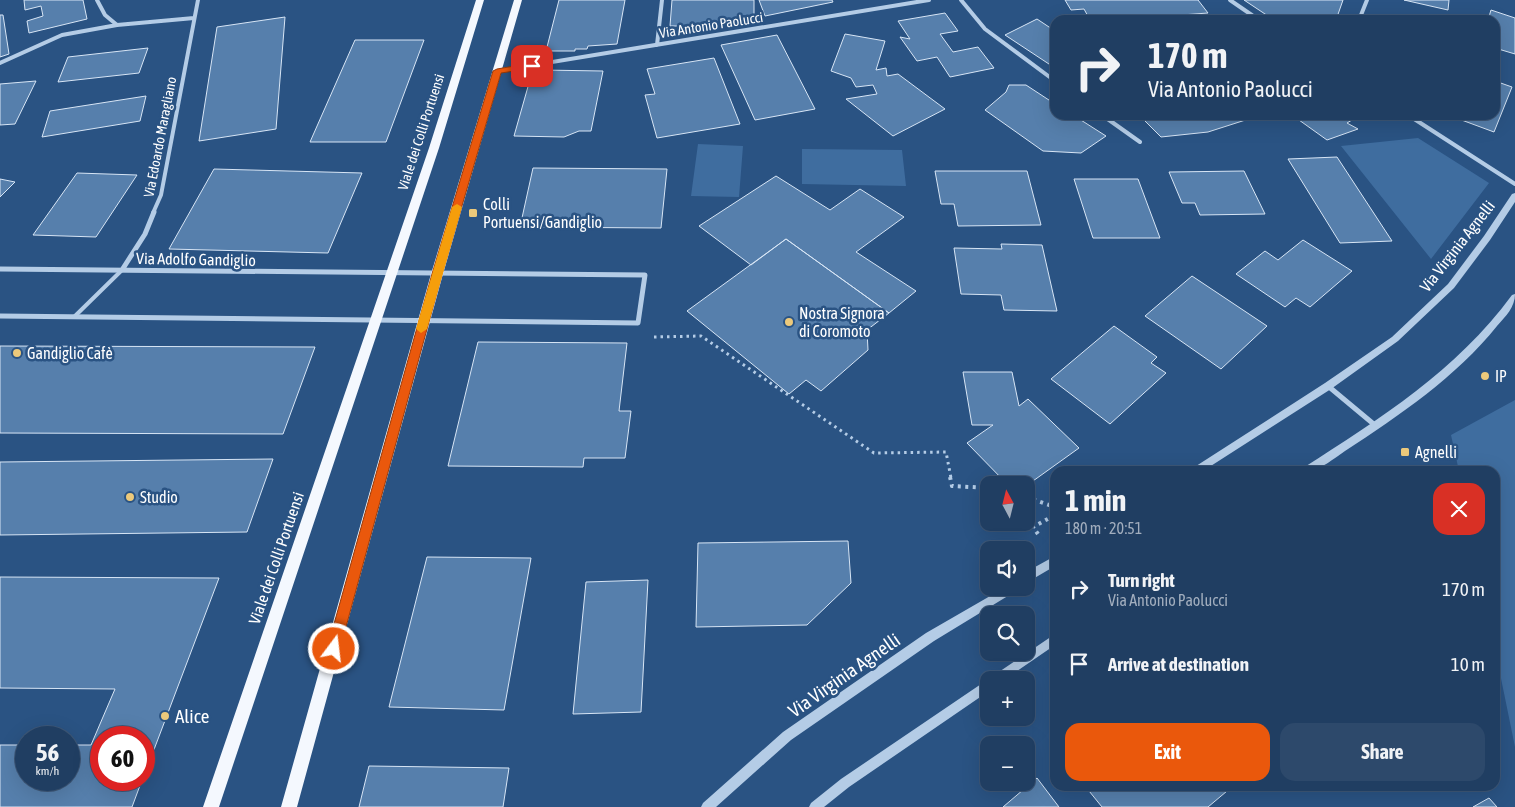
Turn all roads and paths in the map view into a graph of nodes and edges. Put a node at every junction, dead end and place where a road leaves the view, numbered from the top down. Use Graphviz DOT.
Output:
graph roads {
  1 [pos="97,0"];
  2 [pos="198,0"];
  3 [pos="480,0"];
  4 [pos="518,0"];
  5 [pos="662,0"];
  6 [pos="929,0"];
  7 [pos="961,0"];
  8 [pos="1230,0"];
  9 [pos="1367,0"];
  10 [pos="1252,15"];
  11 [pos="1361,15"];
  12 [pos="194,18"];
  13 [pos="117,25"];
  14 [pos="657,45"];
  15 [pos="0,63"];
  16 [pos="497,71"];
  17 [pos="1050,77"];
  18 [pos="1109,120"];
  19 [pos="1416,120"];
  20 [pos="1140,142"];
  21 [pos="1515,184"];
  22 [pos="1515,196"];
  23 [pos="0,269"];
  24 [pos="122,270"];
  25 [pos="391,273"];
  26 [pos="437,274"];
  27 [pos="1515,297"];
  28 [pos="0,316"];
  29 [pos="74,317"];
  30 [pos="375,320"];
  31 [pos="424,321"];
  32 [pos="654,337"];
  33 [pos="1328,386"];
  34 [pos="1376,426"];
  35 [pos="1204,466"];
  36 [pos="1314,466"];
  37 [pos="980,488"];
  38 [pos="1035,500"];
  39 [pos="1050,505"];
  40 [pos="1050,518"];
  41 [pos="1038,534"];
  42 [pos="1050,564"];
  43 [pos="1035,573"];
  44 [pos="999,596"];
  45 [pos="1050,642"];
  46 [pos="1007,671"];
  47 [pos="980,690"];
  48 [pos="211,807"];
  49 [pos="289,807"];
  50 [pos="707,807"];
  51 [pos="815,807"];
  1 -- 13 [label="street"];
  2 -- 12 [label="street, Via Edoardo Maragliano"];
  3 -- 25 [label="main road, Viale dei Colli Portuensi"];
  4 -- 16 [label="main road"];
  5 -- 14 [label="street"];
  6 -- 14 [label="street, Via Antonio Paolucci"];
  7 -- 17 [label="street"];
  8 -- 10 [label="street"];
  9 -- 11 [label="street"];
  12 -- 13 [label="street"];
  12 -- 24 [label="street, Via Edoardo Maragliano"];
  13 -- 15 [label="street"];
  14 -- 16 [label="street, Via Antonio Paolucci"];
  16 -- 26 [label="main road"];
  18 -- 20 [label="street"];
  19 -- 21 [label="street"];
  22 -- 33 [label="street, Via Virginia Agnelli"];
  23 -- 24 [label="street, Via Adolfo Gandiglio"];
  24 -- 25 [label="street, Via Adolfo Gandiglio"];
  24 -- 29 [label="lane"];
  25 -- 26 [label="street"];
  25 -- 30 [label="main road, Viale dei Colli Portuensi"];
  26 -- 31 [label="main road"];
  26 -- 31 [label="street"];
  27 -- 34 [label="street"];
  28 -- 29 [label="street"];
  29 -- 30 [label="street"];
  30 -- 31 [label="street"];
  30 -- 48 [label="main road, Viale dei Colli Portuensi"];
  31 -- 49 [label="main road"];
  32 -- 37 [label="path"];
  33 -- 34 [label="street"];
  33 -- 35 [label="street, Via Virginia Agnelli"];
  34 -- 36 [label="street"];
  38 -- 39 [label="path"];
  40 -- 41 [label="path"];
  42 -- 43 [label="street"];
  44 -- 50 [label="street, Via Virginia Agnelli"];
  45 -- 46 [label="street"];
  47 -- 51 [label="street"];
}
